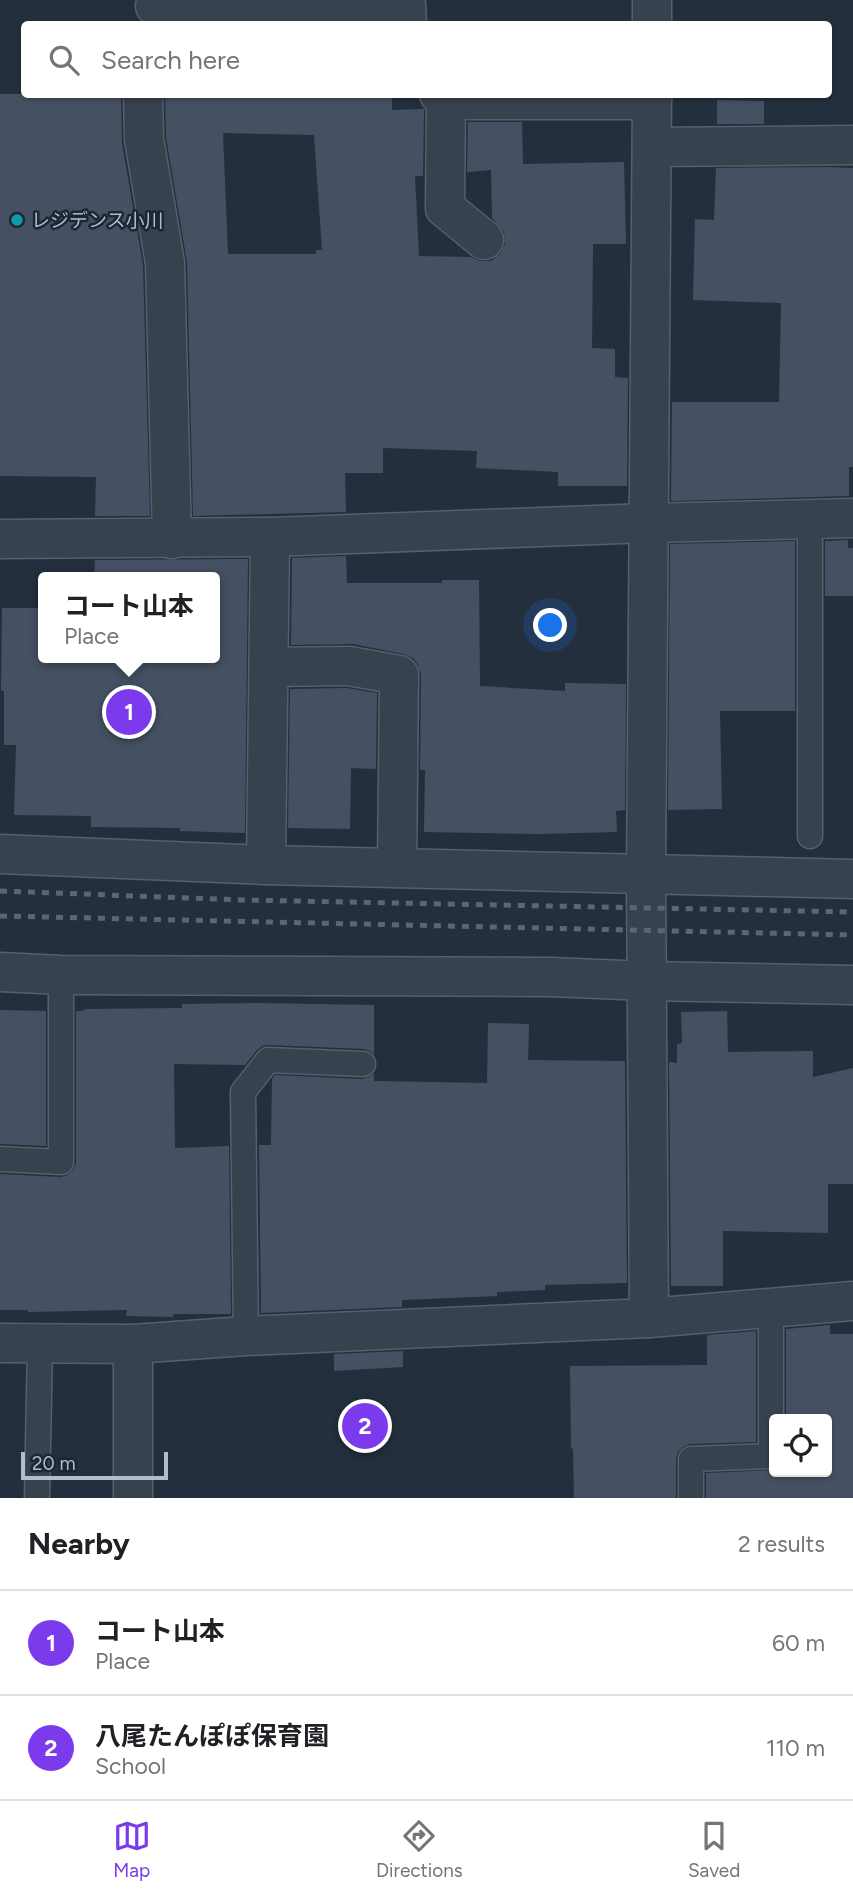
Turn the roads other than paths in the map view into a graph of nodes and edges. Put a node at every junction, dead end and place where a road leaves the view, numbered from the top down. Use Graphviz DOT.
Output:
graph roads {
  1 [pos="652,0"];
  2 [pos="153,10"];
  3 [pos="407,21"];
  4 [pos="652,21"];
  5 [pos="143,98"];
  6 [pos="442,98"];
  7 [pos="652,98"];
  8 [pos="853,145"];
  9 [pos="652,147"];
  10 [pos="484,240"];
  11 [pos="853,518"];
  12 [pos="810,519"];
  13 [pos="648,523"];
  14 [pos="270,537"];
  15 [pos="0,539"];
  16 [pos="172,539"];
  17 [pos="269,667"];
  18 [pos="810,836"];
  19 [pos="0,854"];
  20 [pos="266,865"];
  21 [pos="397,868"];
  22 [pos="646,874"];
  23 [pos="853,879"];
  24 [pos="0,972"];
  25 [pos="61,975"];
  26 [pos="647,981"];
  27 [pos="853,985"];
  28 [pos="363,1064"];
  29 [pos="0,1159"];
  30 [pos="853,1301"];
  31 [pos="771,1308"];
  32 [pos="649,1318"];
  33 [pos="246,1336"];
  34 [pos="0,1343"];
  35 [pos="40,1343"];
  36 [pos="133,1344"];
  37 [pos="37,1498"];
  38 [pos="134,1498"];
  39 [pos="691,1498"];
  1 -- 4 [label="street"];
  2 -- 3 [label="street"];
  5 -- 16 [label="street"];
  6 -- 10 [label="street"];
  7 -- 9 [label="street"];
  8 -- 9 [label="street"];
  9 -- 13 [label="street"];
  11 -- 12 [label="street"];
  12 -- 13 [label="street"];
  12 -- 18 [label="lane"];
  13 -- 14 [label="street"];
  13 -- 22 [label="street"];
  14 -- 16 [label="street"];
  14 -- 17 [label="street"];
  15 -- 16 [label="street"];
  17 -- 20 [label="street"];
  17 -- 21 [label="street"];
  19 -- 20 [label="street"];
  20 -- 21 [label="street"];
  21 -- 22 [label="street"];
  22 -- 23 [label="street"];
  22 -- 26 [label="street"];
  24 -- 25 [label="street"];
  25 -- 26 [label="street"];
  25 -- 29 [label="lane"];
  26 -- 27 [label="street"];
  26 -- 32 [label="street"];
  28 -- 33 [label="lane"];
  30 -- 31 [label="street"];
  31 -- 32 [label="street"];
  31 -- 39 [label="lane"];
  32 -- 33 [label="street"];
  33 -- 36 [label="street"];
  34 -- 35 [label="street"];
  35 -- 36 [label="street"];
  35 -- 37 [label="lane"];
  36 -- 38 [label="street"];
}
